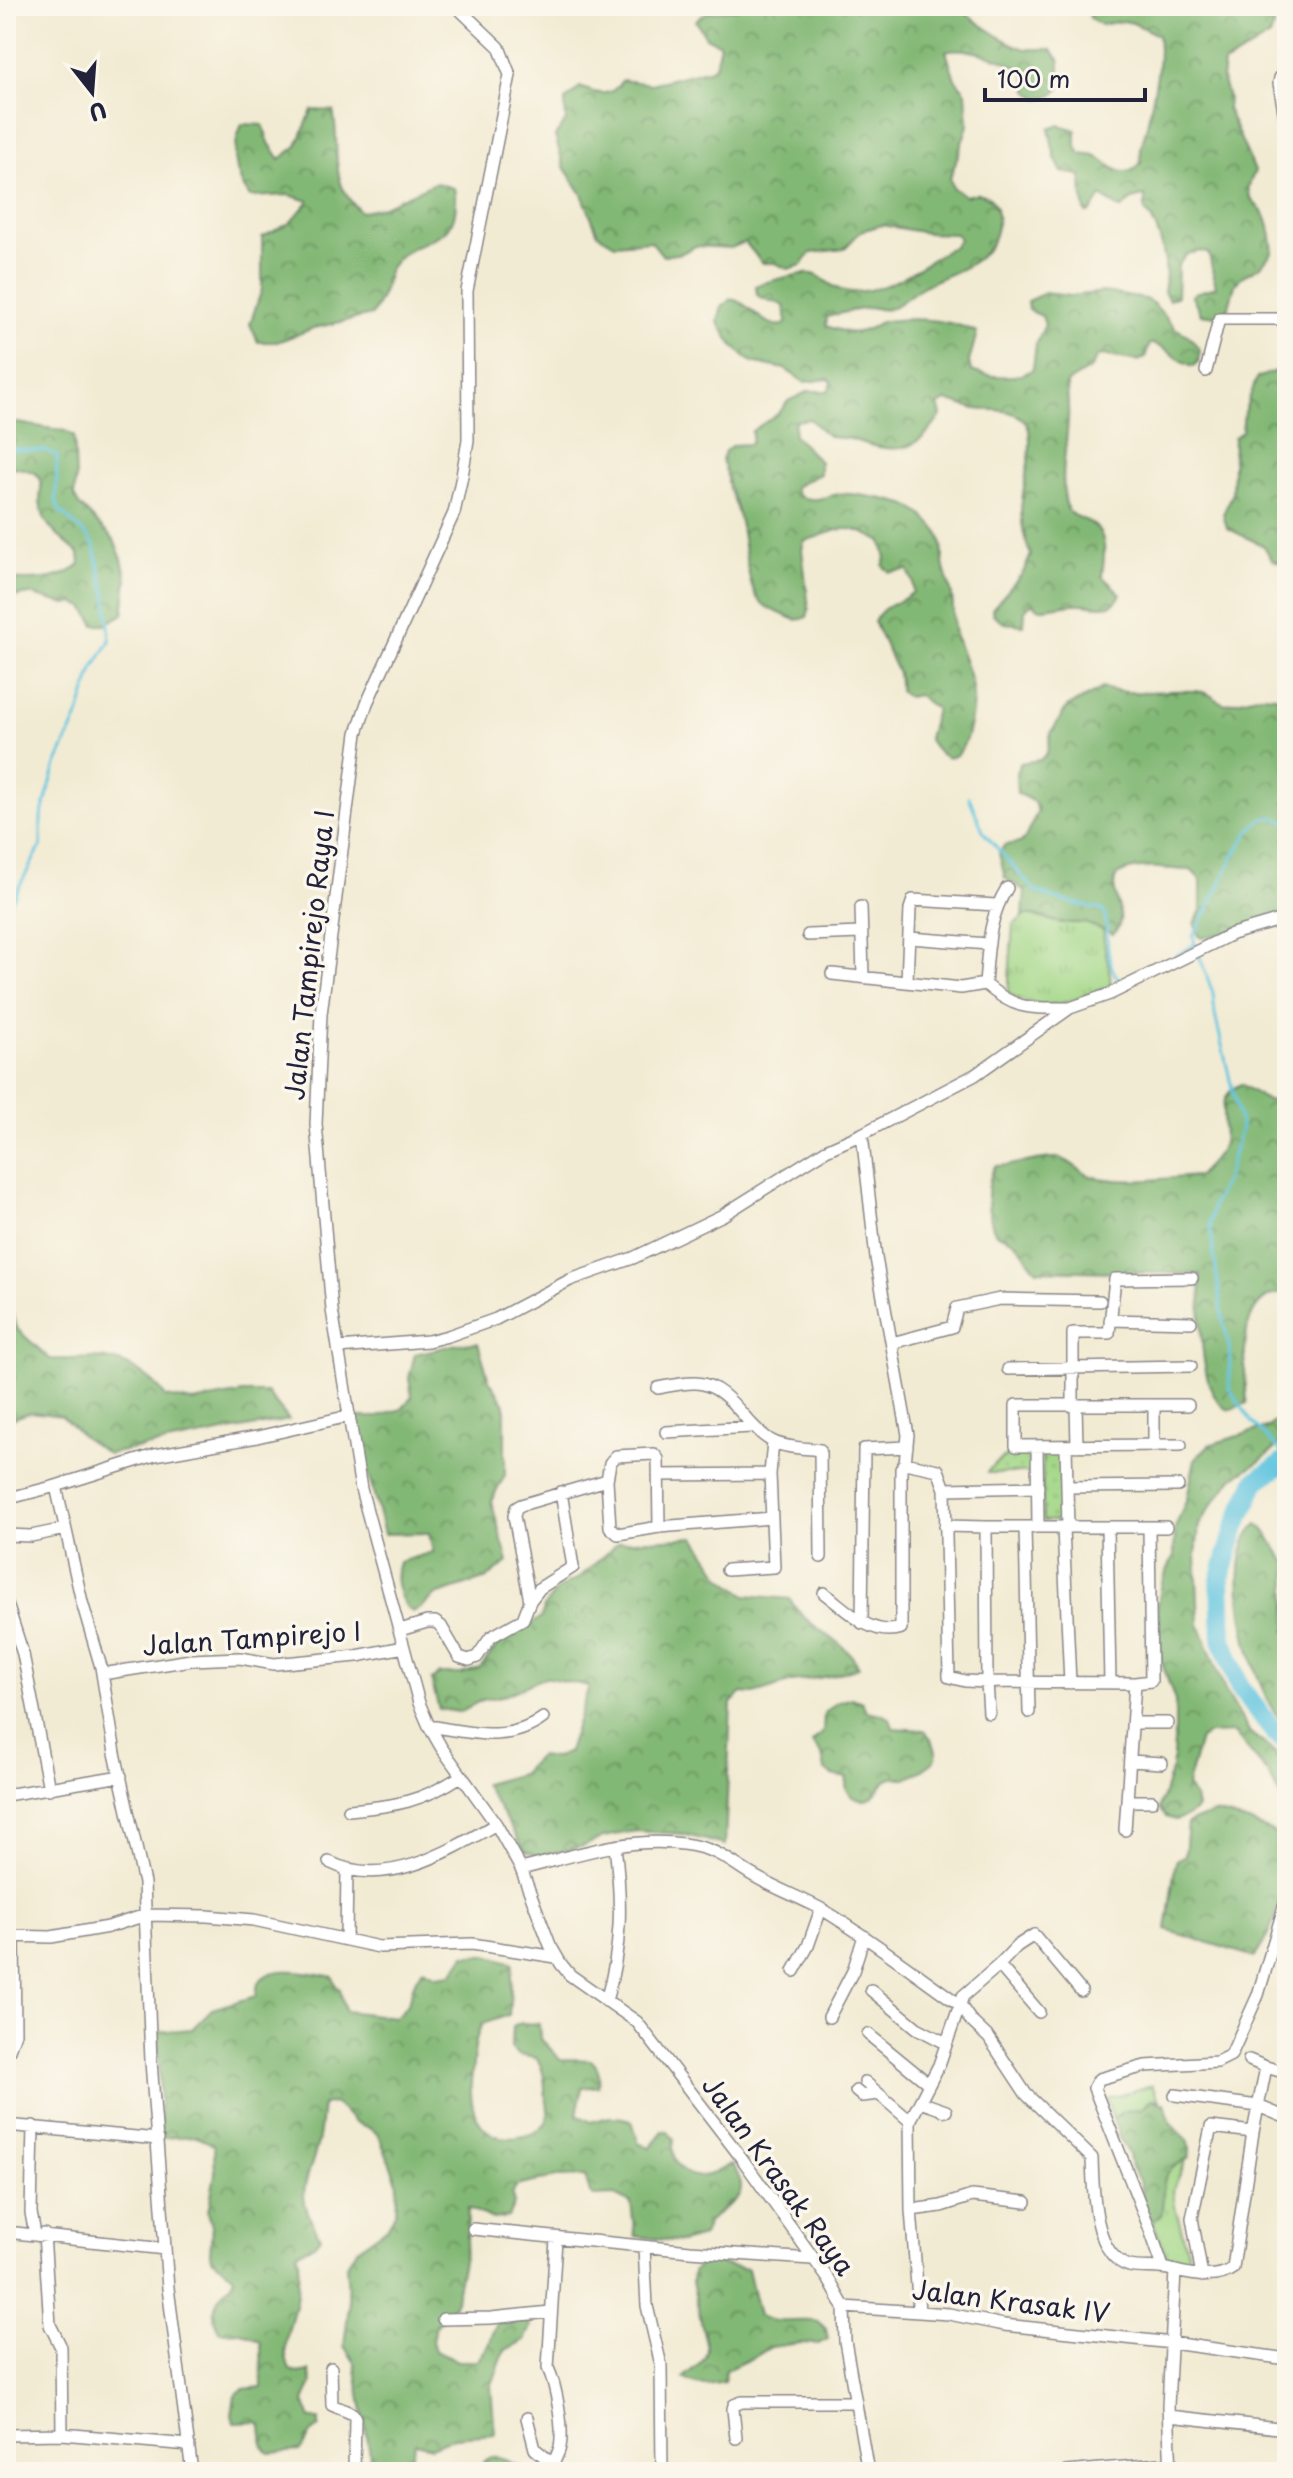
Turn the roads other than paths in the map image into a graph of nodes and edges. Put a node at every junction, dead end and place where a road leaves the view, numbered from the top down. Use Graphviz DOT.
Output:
graph roads {
  1 [pos="456,6"];
  2 [pos="1286,75"];
  3 [pos="1286,126"];
  4 [pos="1287,319"];
  5 [pos="1206,371"];
  6 [pos="1007,888"];
  7 [pos="996,905"];
  8 [pos="861,907"];
  9 [pos="1287,918"];
  10 [pos="861,933"];
  11 [pos="808,935"];
  12 [pos="910,938"];
  13 [pos="988,944"];
  14 [pos="832,974"];
  15 [pos="863,976"];
  16 [pos="907,981"];
  17 [pos="985,984"];
  18 [pos="1070,1008"];
  19 [pos="862,1134"];
  20 [pos="1192,1278"];
  21 [pos="1100,1301"];
  22 [pos="1110,1320"];
  23 [pos="1191,1322"];
  24 [pos="892,1343"];
  25 [pos="338,1348"];
  26 [pos="1073,1366"];
  27 [pos="1191,1366"];
  28 [pos="1008,1369"];
  29 [pos="658,1388"];
  30 [pos="1074,1404"];
  31 [pos="1154,1405"];
  32 [pos="1188,1405"];
  33 [pos="349,1416"];
  34 [pos="751,1427"];
  35 [pos="666,1432"];
  36 [pos="773,1442"];
  37 [pos="1181,1445"];
  38 [pos="1037,1446"];
  39 [pos="1072,1446"];
  40 [pos="1154,1446"];
  41 [pos="907,1447"];
  42 [pos="905,1463"];
  43 [pos="770,1474"];
  44 [pos="658,1475"];
  45 [pos="607,1480"];
  46 [pos="56,1486"];
  47 [pos="1178,1486"];
  48 [pos="1038,1487"];
  49 [pos="1067,1487"];
  50 [pos="945,1489"];
  51 [pos="561,1492"];
  52 [pos="6,1499"];
  53 [pos="772,1518"];
  54 [pos="945,1526"];
  55 [pos="659,1527"];
  56 [pos="986,1527"];
  57 [pos="1025,1527"];
  58 [pos="1038,1527"];
  59 [pos="1066,1527"];
  60 [pos="1107,1527"];
  61 [pos="1149,1527"];
  62 [pos="1166,1527"];
  63 [pos="65,1529"];
  64 [pos="6,1535"];
  65 [pos="821,1557"];
  66 [pos="727,1570"];
  67 [pos="824,1593"];
  68 [pos="6,1601"];
  69 [pos="530,1601"];
  70 [pos="862,1623"];
  71 [pos="400,1630"];
  72 [pos="404,1647"];
  73 [pos="102,1674"];
  74 [pos="987,1682"];
  75 [pos="1028,1682"];
  76 [pos="1070,1683"];
  77 [pos="1110,1683"];
  78 [pos="1135,1683"];
  79 [pos="1029,1712"];
  80 [pos="989,1713"];
  81 [pos="543,1718"];
  82 [pos="1133,1723"];
  83 [pos="1168,1723"];
  84 [pos="429,1726"];
  85 [pos="1130,1761"];
  86 [pos="1162,1763"];
  87 [pos="121,1776"];
  88 [pos="461,1776"];
  89 [pos="49,1789"];
  90 [pos="6,1795"];
  91 [pos="1127,1801"];
  92 [pos="1152,1801"];
  93 [pos="349,1810"];
  94 [pos="496,1824"];
  95 [pos="1125,1830"];
  96 [pos="615,1846"];
  97 [pos="329,1862"];
  98 [pos="347,1869"];
  99 [pos="521,1869"];
  100 [pos="1287,1897"];
  101 [pos="821,1909"];
  102 [pos="146,1915"];
  103 [pos="10,1936"];
  104 [pos="864,1936"];
  105 [pos="346,1939"];
  106 [pos="556,1957"];
  107 [pos="999,1965"];
  108 [pos="794,1971"];
  109 [pos="871,1990"];
  110 [pos="1081,1991"];
  111 [pos="606,2001"];
  112 [pos="960,2005"];
  113 [pos="1039,2012"];
  114 [pos="829,2017"];
  115 [pos="868,2034"];
  116 [pos="946,2043"];
  117 [pos="6,2058"];
  118 [pos="1249,2060"];
  119 [pos="1266,2067"];
  120 [pos="1287,2073"];
  121 [pos="929,2084"];
  122 [pos="861,2086"];
  123 [pos="1175,2095"];
  124 [pos="920,2102"];
  125 [pos="1258,2106"];
  126 [pos="946,2111"];
  127 [pos="1287,2118"];
  128 [pos="910,2121"];
  129 [pos="6,2125"];
  130 [pos="33,2126"];
  131 [pos="1253,2132"];
  132 [pos="158,2139"];
  133 [pos="1026,2202"];
  134 [pos="911,2210"];
  135 [pos="473,2229"];
  136 [pos="6,2232"];
  137 [pos="39,2234"];
  138 [pos="556,2239"];
  139 [pos="644,2247"];
  140 [pos="165,2249"];
  141 [pos="812,2259"];
  142 [pos="1163,2267"];
  143 [pos="1175,2271"];
  144 [pos="1202,2276"];
  145 [pos="844,2307"];
  146 [pos="919,2311"];
  147 [pos="550,2312"];
  148 [pos="443,2319"];
  149 [pos="1172,2343"];
  150 [pos="1287,2359"];
  151 [pos="331,2368"];
  152 [pos="856,2402"];
  153 [pos="1169,2416"];
  154 [pos="527,2418"];
  155 [pos="1287,2429"];
  156 [pos="62,2434"];
  157 [pos="6,2435"];
  158 [pos="736,2438"];
  159 [pos="189,2445"];
  160 [pos="552,2467"];
  161 [pos="1171,2467"];
  162 [pos="192,2472"];
  163 [pos="354,2472"];
  164 [pos="662,2472"];
  165 [pos="868,2472"];
  166 [pos="1066,2472"];
  1 -- 25 [label="street, Jalan Tampirejo Raya I"];
  2 -- 3 [label="street"];
  4 -- 5 [label="street"];
  6 -- 7 [label="street"];
  7 -- 12 [label="street"];
  7 -- 13 [label="street"];
  8 -- 10 [label="street"];
  9 -- 18 [label="street"];
  10 -- 11 [label="street"];
  10 -- 15 [label="street"];
  12 -- 13 [label="street"];
  12 -- 16 [label="street"];
  13 -- 17 [label="street"];
  14 -- 15 [label="street"];
  15 -- 16 [label="street"];
  16 -- 17 [label="street"];
  17 -- 18 [label="street"];
  18 -- 19 [label="street"];
  19 -- 24 [label="street"];
  19 -- 25 [label="street"];
  20 -- 22 [label="street"];
  21 -- 24 [label="street"];
  22 -- 23 [label="street"];
  22 -- 26 [label="street"];
  24 -- 41 [label="street"];
  25 -- 33 [label="street, Jalan Tampirejo Raya I"];
  26 -- 27 [label="street"];
  26 -- 28 [label="street"];
  26 -- 30 [label="street"];
  29 -- 34 [label="street"];
  30 -- 31 [label="street"];
  30 -- 38 [label="street"];
  30 -- 39 [label="street"];
  31 -- 32 [label="street"];
  31 -- 40 [label="street"];
  33 -- 46 [label="street"];
  33 -- 71 [label="street, Jalan Tampirejo Raya I"];
  34 -- 35 [label="street"];
  34 -- 36 [label="street"];
  36 -- 43 [label="street"];
  36 -- 65 [label="street"];
  37 -- 40 [label="street"];
  38 -- 39 [label="street"];
  38 -- 48 [label="street"];
  39 -- 40 [label="street"];
  39 -- 49 [label="street"];
  41 -- 42 [label="street"];
  41 -- 70 [label="street"];
  42 -- 50 [label="street"];
  42 -- 70 [label="street"];
  43 -- 44 [label="street"];
  43 -- 53 [label="street"];
  44 -- 45 [label="street"];
  44 -- 55 [label="street"];
  45 -- 51 [label="street"];
  45 -- 55 [label="street"];
  46 -- 52 [label="street"];
  46 -- 63 [label="street"];
  47 -- 49 [label="street"];
  48 -- 50 [label="street"];
  48 -- 58 [label="street"];
  49 -- 59 [label="street"];
  50 -- 54 [label="street"];
  51 -- 69 [label="street"];
  51 -- 69 [label="street"];
  53 -- 55 [label="street"];
  53 -- 66 [label="street"];
  54 -- 56 [label="street"];
  54 -- 74 [label="street"];
  56 -- 57 [label="street"];
  56 -- 74 [label="street"];
  57 -- 58 [label="street"];
  57 -- 75 [label="street"];
  58 -- 59 [label="street"];
  59 -- 60 [label="street"];
  59 -- 76 [label="street"];
  60 -- 61 [label="street"];
  60 -- 77 [label="street"];
  61 -- 62 [label="street"];
  61 -- 78 [label="street"];
  63 -- 64 [label="street"];
  63 -- 73 [label="street"];
  67 -- 70 [label="street"];
  68 -- 89 [label="street"];
  69 -- 71 [label="street"];
  71 -- 72 [label="street, Jalan Tampirejo Raya I"];
  72 -- 73 [label="street, Jalan Tampirejo I"];
  72 -- 84 [label="street, Jalan Tampirejo Raya I"];
  73 -- 87 [label="street"];
  74 -- 75 [label="street"];
  74 -- 80 [label="street"];
  75 -- 76 [label="street"];
  75 -- 79 [label="street"];
  76 -- 77 [label="street"];
  77 -- 78 [label="street"];
  78 -- 82 [label="street"];
  81 -- 84 [label="street"];
  82 -- 83 [label="street"];
  82 -- 85 [label="street"];
  84 -- 88 [label="street, Jalan Tampirejo Raya I"];
  85 -- 86 [label="street"];
  85 -- 91 [label="street"];
  87 -- 89 [label="street"];
  87 -- 102 [label="street"];
  88 -- 93 [label="street"];
  88 -- 94 [label="street, Jalan Tampirejo Raya I"];
  89 -- 90 [label="street"];
  91 -- 92 [label="street"];
  91 -- 95 [label="street"];
  94 -- 98 [label="street"];
  94 -- 99 [label="street, Jalan Tampirejo Raya I"];
  96 -- 99 [label="street"];
  96 -- 101 [label="street"];
  96 -- 111 [label="street"];
  97 -- 98 [label="street"];
  98 -- 105 [label="street"];
  99 -- 106 [label="street, Jalan Tampirejo Raya I"];
  100 -- 142 [label="street"];
  101 -- 104 [label="street"];
  101 -- 108 [label="street"];
  102 -- 103 [label="street"];
  102 -- 105 [label="street"];
  102 -- 132 [label="street"];
  103 -- 117 [label="street"];
  104 -- 112 [label="street"];
  104 -- 114 [label="street"];
  105 -- 106 [label="street"];
  106 -- 111 [label="street, Jalan Krasak Raya"];
  107 -- 110 [label="street"];
  107 -- 112 [label="street"];
  107 -- 113 [label="street"];
  109 -- 116 [label="street"];
  111 -- 141 [label="street, Jalan Krasak Raya"];
  112 -- 116 [label="street"];
  112 -- 142 [label="street"];
  115 -- 121 [label="street"];
  116 -- 121 [label="street"];
  118 -- 119 [label="street"];
  119 -- 120 [label="street"];
  119 -- 125 [label="street"];
  121 -- 124 [label="street"];
  122 -- 128 [label="street"];
  123 -- 125 [label="street"];
  124 -- 126 [label="street"];
  124 -- 128 [label="street"];
  125 -- 127 [label="street"];
  125 -- 131 [label="street"];
  128 -- 134 [label="street"];
  129 -- 130 [label="street"];
  130 -- 132 [label="street"];
  130 -- 137 [label="street"];
  131 -- 144 [label="street"];
  131 -- 144 [label="street"];
  132 -- 140 [label="street"];
  133 -- 134 [label="street"];
  134 -- 146 [label="street"];
  135 -- 138 [label="street"];
  136 -- 137 [label="street"];
  137 -- 140 [label="street"];
  137 -- 156 [label="street"];
  138 -- 139 [label="street"];
  138 -- 147 [label="street"];
  139 -- 141 [label="street"];
  139 -- 164 [label="street"];
  140 -- 159 [label="street"];
  141 -- 145 [label="street, Jalan Krasak Raya"];
  142 -- 143 [label="street"];
  143 -- 144 [label="street"];
  143 -- 149 [label="street"];
  145 -- 146 [label="street, Jalan Krasak IV"];
  145 -- 152 [label="street, Jalan Krasak Raya"];
  146 -- 149 [label="street, Jalan Krasak IV"];
  147 -- 148 [label="street"];
  147 -- 160 [label="street"];
  149 -- 150 [label="street, Jalan Krasak IV"];
  149 -- 153 [label="street"];
  151 -- 163 [label="street"];
  152 -- 158 [label="street"];
  152 -- 165 [label="street, Jalan Krasak Raya"];
  153 -- 155 [label="street"];
  153 -- 161 [label="street"];
  154 -- 160 [label="street"];
  156 -- 157 [label="street"];
  156 -- 159 [label="street"];
  159 -- 162 [label="street"];
  161 -- 166 [label="street"];
}
